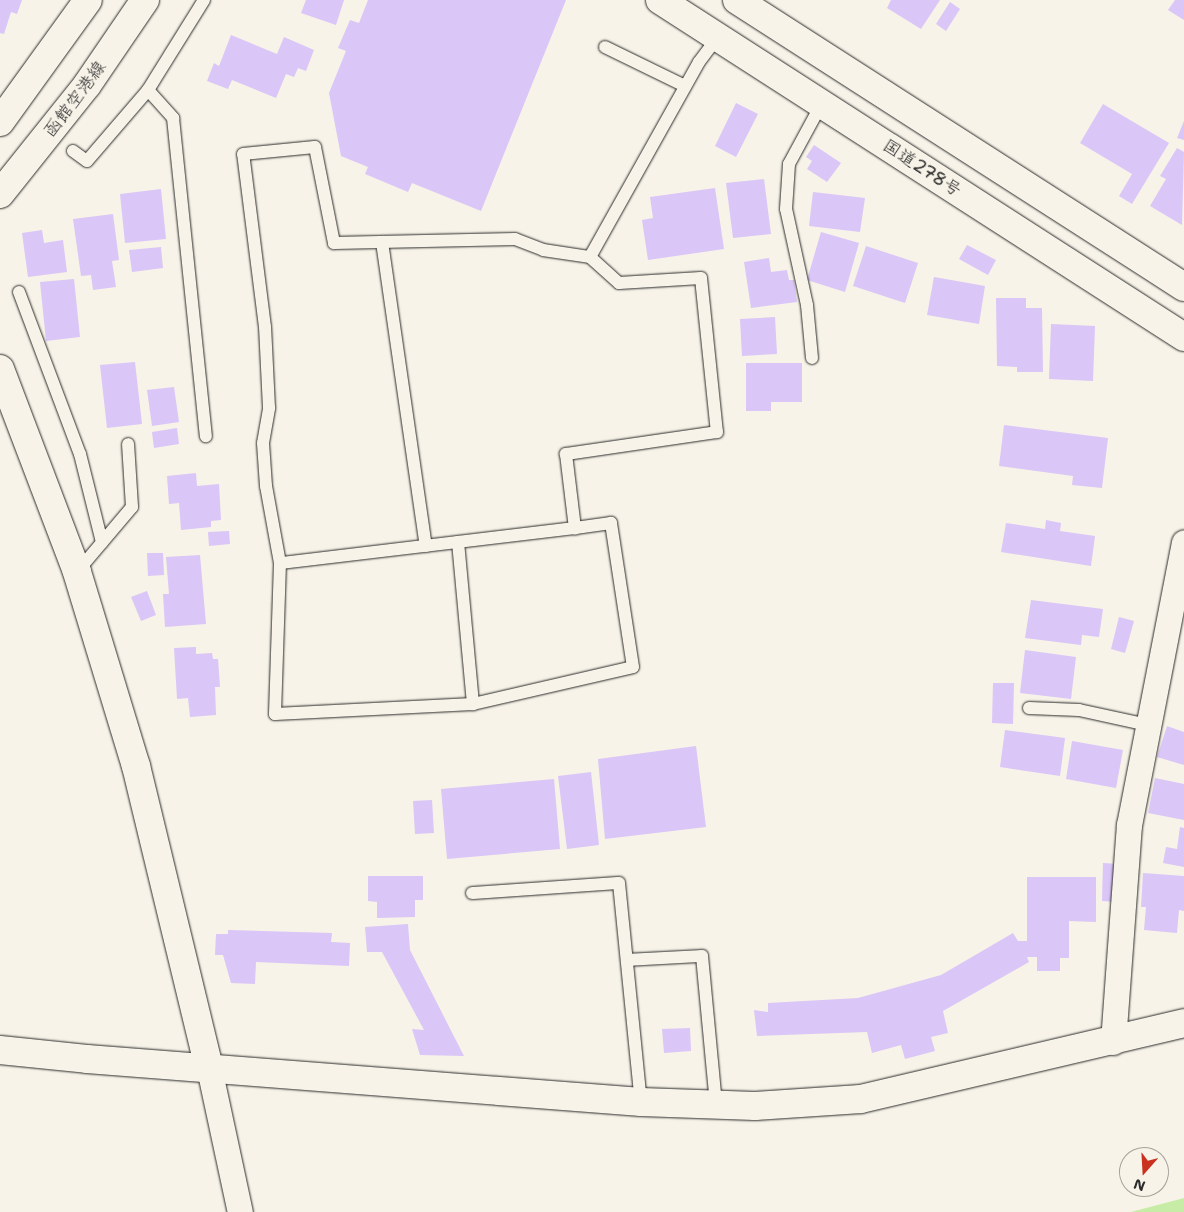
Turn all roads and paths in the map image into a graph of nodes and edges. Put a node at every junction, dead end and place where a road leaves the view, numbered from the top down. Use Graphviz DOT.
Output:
graph roads {
  1 [pos="88,0"];
  2 [pos="145,0"];
  3 [pos="204,0"];
  4 [pos="660,0"];
  5 [pos="736,0"];
  6 [pos="718,37"];
  7 [pos="605,47"];
  8 [pos="685,86"];
  9 [pos="148,90"];
  10 [pos="822,103"];
  11 [pos="0,122"];
  12 [pos="73,151"];
  13 [pos="0,194"];
  14 [pos="382,242"];
  15 [pos="590,257"];
  16 [pos="1184,287"];
  17 [pos="19,292"];
  18 [pos="1184,337"];
  19 [pos="812,358"];
  20 [pos="0,369"];
  21 [pos="206,436"];
  22 [pos="128,444"];
  23 [pos="575,528"];
  24 [pos="102,542"];
  25 [pos="458,542"];
  26 [pos="1184,542"];
  27 [pos="426,546"];
  28 [pos="280,563"];
  29 [pos="77,572"];
  30 [pos="473,704"];
  31 [pos="1029,708"];
  32 [pos="1148,725"];
  33 [pos="472,893"];
  34 [pos="627,960"];
  35 [pos="1184,1023"];
  36 [pos="1113,1042"];
  37 [pos="0,1050"];
  38 [pos="209,1068"];
  39 [pos="641,1102"];
  40 [pos="716,1105"];
  41 [pos="240,1212"];
  1 -- 11 [label="main road"];
  2 -- 13 [label="main road, 函館空港線"];
  3 -- 9 [label="lane"];
  4 -- 6 [label="main road, 国道278号"];
  5 -- 16 [label="main road"];
  6 -- 8 [label="lane"];
  6 -- 10 [label="main road, 国道278号"];
  7 -- 8 [label="lane"];
  8 -- 15 [label="lane"];
  9 -- 12 [label="lane"];
  9 -- 21 [label="lane"];
  10 -- 18 [label="main road, 国道278号"];
  10 -- 19 [label="lane"];
  14 -- 15 [label="lane"];
  14 -- 27 [label="lane"];
  14 -- 28 [label="lane"];
  15 -- 23 [label="lane"];
  17 -- 24 [label="lane"];
  20 -- 29 [label="main road"];
  22 -- 24 [label="lane"];
  23 -- 25 [label="lane"];
  23 -- 30 [label="lane"];
  24 -- 29 [label="lane"];
  25 -- 27 [label="lane"];
  25 -- 30 [label="lane"];
  26 -- 32 [label="street"];
  27 -- 28 [label="lane"];
  28 -- 30 [label="lane"];
  29 -- 38 [label="main road"];
  31 -- 32 [label="lane"];
  32 -- 36 [label="street"];
  33 -- 34 [label="lane"];
  34 -- 39 [label="lane"];
  34 -- 40 [label="lane"];
  35 -- 36 [label="main road"];
  36 -- 40 [label="main road"];
  37 -- 38 [label="main road"];
  38 -- 39 [label="main road"];
  38 -- 41 [label="street"];
  39 -- 40 [label="main road"];
}
